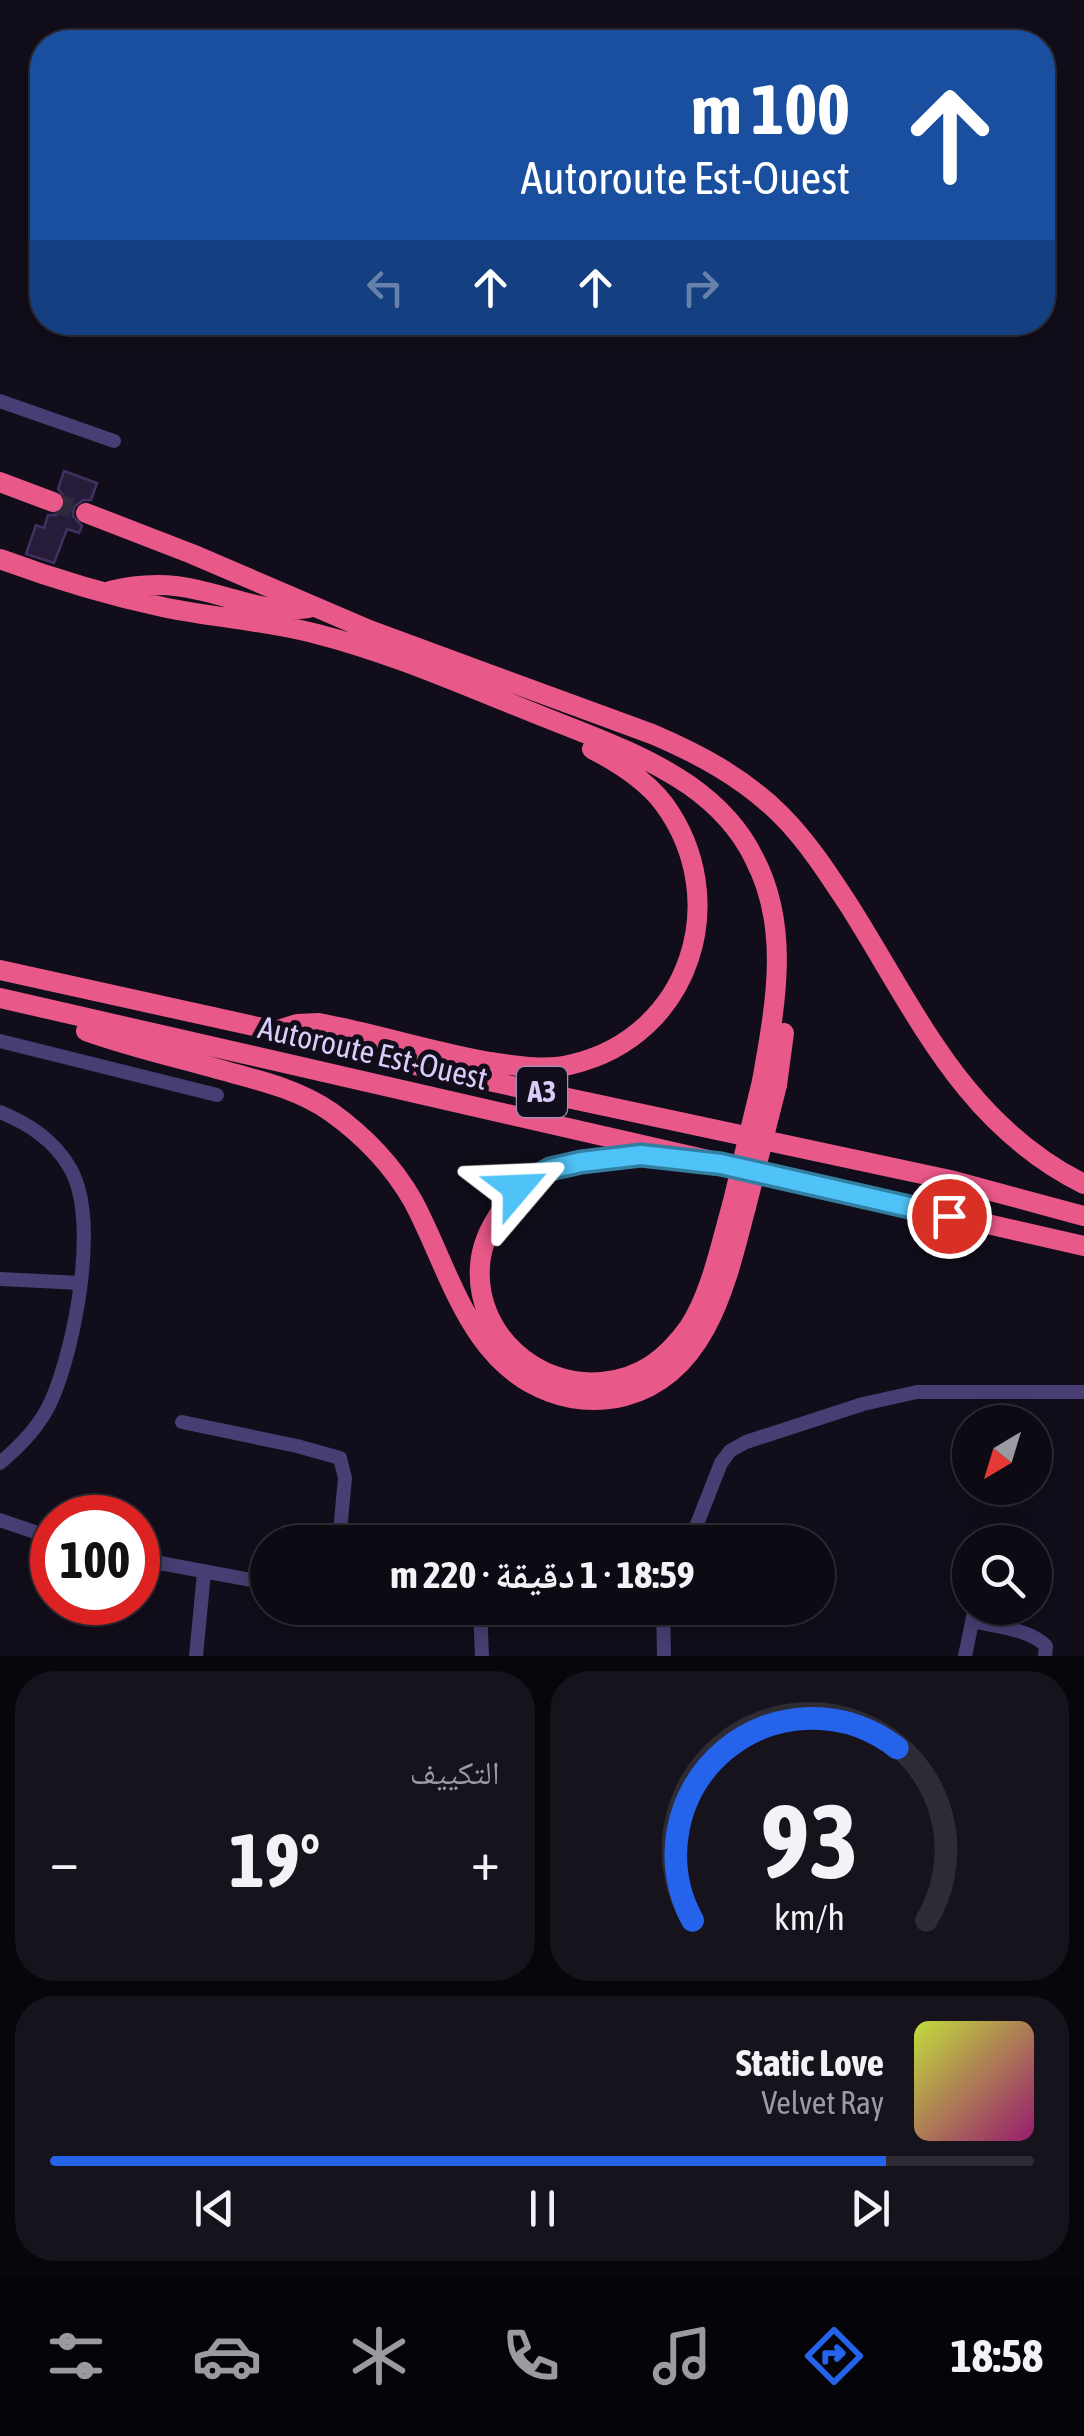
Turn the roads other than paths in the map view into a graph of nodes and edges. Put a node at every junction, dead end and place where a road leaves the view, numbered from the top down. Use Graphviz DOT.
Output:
graph roads {
  1 [pos="0,401"];
  2 [pos="114,441"];
  3 [pos="0,482"];
  4 [pos="53,502"];
  5 [pos="86,513"];
  6 [pos="0,559"];
  7 [pos="104,592"];
  8 [pos="313,607"];
  9 [pos="485,673"];
  10 [pos="508,703"];
  11 [pos="0,970"];
  12 [pos="5,999"];
  13 [pos="276,1031"];
  14 [pos="0,1041"];
  15 [pos="769,1083"];
  16 [pos="217,1095"];
  17 [pos="0,1112"];
  18 [pos="721,1164"];
  19 [pos="1084,1184"];
  20 [pos="739,1206"];
  21 [pos="1084,1216"];
  22 [pos="1084,1246"];
  23 [pos="0,1280"];
  24 [pos="81,1283"];
  25 [pos="1056,1392"];
  26 [pos="1084,1392"];
  27 [pos="1084,1403"];
  28 [pos="182,1422"];
  29 [pos="0,1463"];
  30 [pos="0,1520"];
  31 [pos="340,1525"];
  32 [pos="697,1525"];
  33 [pos="30,1530"];
  34 [pos="160,1564"];
  35 [pos="204,1572"];
  36 [pos="250,1579"];
  37 [pos="481,1625"];
  38 [pos="663,1625"];
  39 [pos="971,1625"];
  40 [pos="1003,1625"];
  41 [pos="196,1656"];
  42 [pos="482,1656"];
  43 [pos="664,1656"];
  44 [pos="964,1656"];
  45 [pos="1045,1656"];
  1 -- 2 [label="street"];
  3 -- 4 [label="highway"];
  5 -- 8 [label="highway"];
  6 -- 7 [label="highway"];
  7 -- 8 [label="highway"];
  7 -- 10 [label="highway"];
  8 -- 9 [label="highway"];
  9 -- 15 [label="highway"];
  9 -- 19 [label="highway"];
  10 -- 13 [label="highway"];
  10 -- 15 [label="highway"];
  11 -- 13 [label="highway, Autoroute Est-Ouest / A3"];
  12 -- 18 [label="highway, Autoroute Est-Ouest / A3"];
  12 -- 20 [label="highway"];
  13 -- 21 [label="highway, Autoroute Est-Ouest / A3"];
  14 -- 16 [label="street"];
  15 -- 20 [label="highway, bridge"];
  17 -- 24 [label="street"];
  18 -- 20 [label="highway"];
  18 -- 22 [label="highway, Autoroute Est-Ouest / A3"];
  23 -- 24 [label="street"];
  24 -- 29 [label="street"];
  25 -- 26 [label="street"];
  25 -- 27 [label="street"];
  25 -- 32 [label="street"];
  28 -- 31 [label="street"];
  30 -- 33 [label="street"];
  34 -- 35 [label="street"];
  35 -- 36 [label="street"];
  35 -- 41 [label="street"];
  37 -- 42 [label="street"];
  38 -- 43 [label="street"];
  39 -- 44 [label="street"];
  40 -- 45 [label="street"];
}
